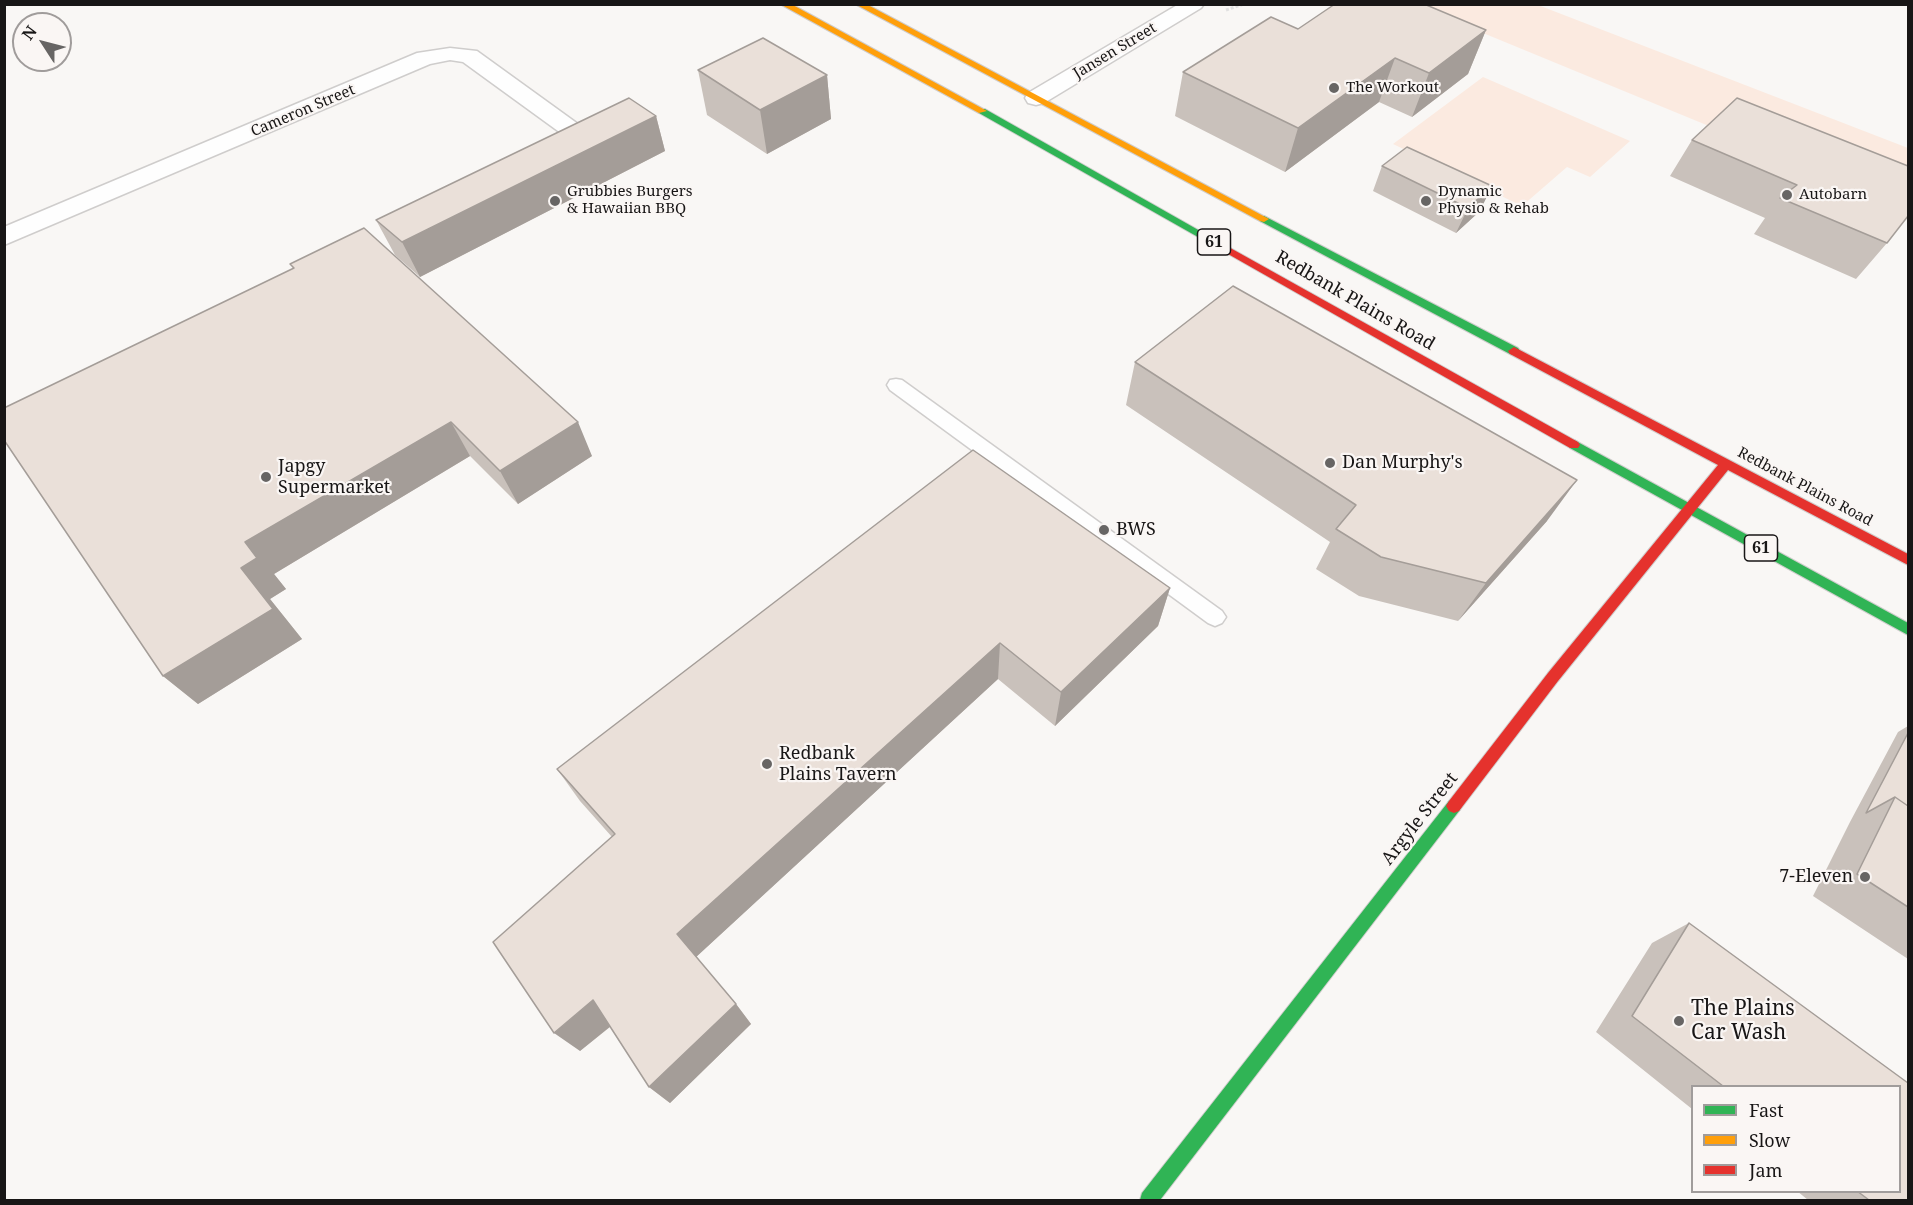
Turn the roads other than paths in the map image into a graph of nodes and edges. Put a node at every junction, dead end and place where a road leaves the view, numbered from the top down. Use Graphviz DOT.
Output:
graph roads {
  1 [pos="784,4"];
  2 [pos="859,4"];
  3 [pos="1194,4"];
  4 [pos="893,21"];
  5 [pos="894,39"];
  6 [pos="1036,98"];
  7 [pos="1000,104"];
  8 [pos="991,116"];
  9 [pos="588,142"];
  10 [pos="4,237"];
  11 [pos="896,385"];
  12 [pos="1726,464"];
  13 [pos="1690,509"];
  14 [pos="1908,560"];
  15 [pos="1215,617"];
  16 [pos="1908,629"];
  17 [pos="1149,1200"];
  1 -- 8 [label="main road, Redbank Plains Road / 61"];
  2 -- 4 [label="main road, Redbank Plains Road / 61"];
  3 -- 6 [label="street, Jansen Street"];
  4 -- 5 [label="main road"];
  4 -- 6 [label="main road, Redbank Plains Road / 61"];
  6 -- 12 [label="main road, Redbank Plains Road / 61"];
  7 -- 8 [label="main road"];
  8 -- 13 [label="main road, Redbank Plains Road / 61"];
  9 -- 10 [label="street, Cameron Street"];
  11 -- 15 [label="lane"];
  12 -- 13 [label="main road, Argyle Street"];
  12 -- 14 [label="main road, Redbank Plains Road / 61"];
  13 -- 16 [label="main road, Redbank Plains Road / 61"];
  13 -- 17 [label="main road, Argyle Street"];
}
